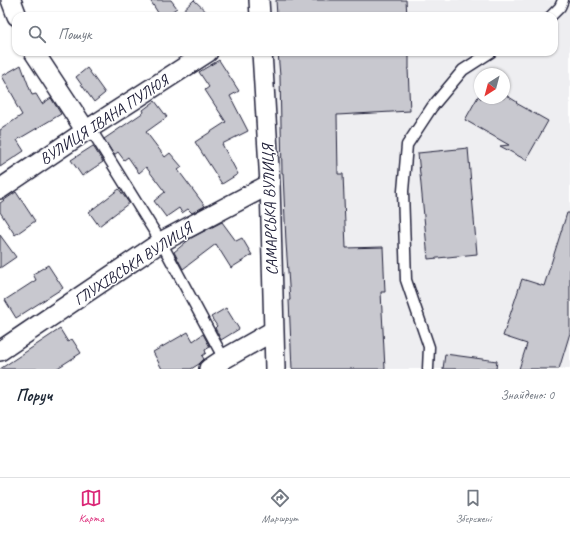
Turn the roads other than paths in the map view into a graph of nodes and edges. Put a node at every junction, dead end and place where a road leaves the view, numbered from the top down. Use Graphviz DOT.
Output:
graph roads {
  1 [pos="11,0"];
  2 [pos="259,0"];
  3 [pos="563,0"];
  4 [pos="16,12"];
  5 [pos="260,12"];
  6 [pos="555,12"];
  7 [pos="37,56"];
  8 [pos="202,56"];
  9 [pos="262,56"];
  10 [pos="485,56"];
  11 [pos="88,130"];
  12 [pos="270,184"];
  13 [pos="0,189"];
  14 [pos="161,242"];
  15 [pos="273,331"];
  16 [pos="0,351"];
  17 [pos="216,364"];
  18 [pos="275,369"];
  19 [pos="428,369"];
  1 -- 4 [label="street"];
  2 -- 5 [label="street"];
  3 -- 6 [label="lane"];
  7 -- 11 [label="street"];
  8 -- 11 [label="street, ВУЛИЦЯ ІВАНА ПУЛЮЯ"];
  9 -- 12 [label="street, САМАРСЬКА ВУЛИЦЯ"];
  10 -- 19 [label="lane"];
  11 -- 13 [label="street, ВУЛИЦЯ ІВАНА ПУЛЮЯ"];
  11 -- 14 [label="lane"];
  12 -- 14 [label="street, ГЛУХІВСЬКА ВУЛИЦЯ"];
  12 -- 15 [label="street, САМАРСЬКА ВУЛИЦЯ"];
  14 -- 16 [label="street, ГЛУХІВСЬКА ВУЛИЦЯ"];
  14 -- 17 [label="lane"];
  15 -- 17 [label="street"];
  15 -- 18 [label="street, САМАРСЬКА ВУЛИЦЯ"];
}
